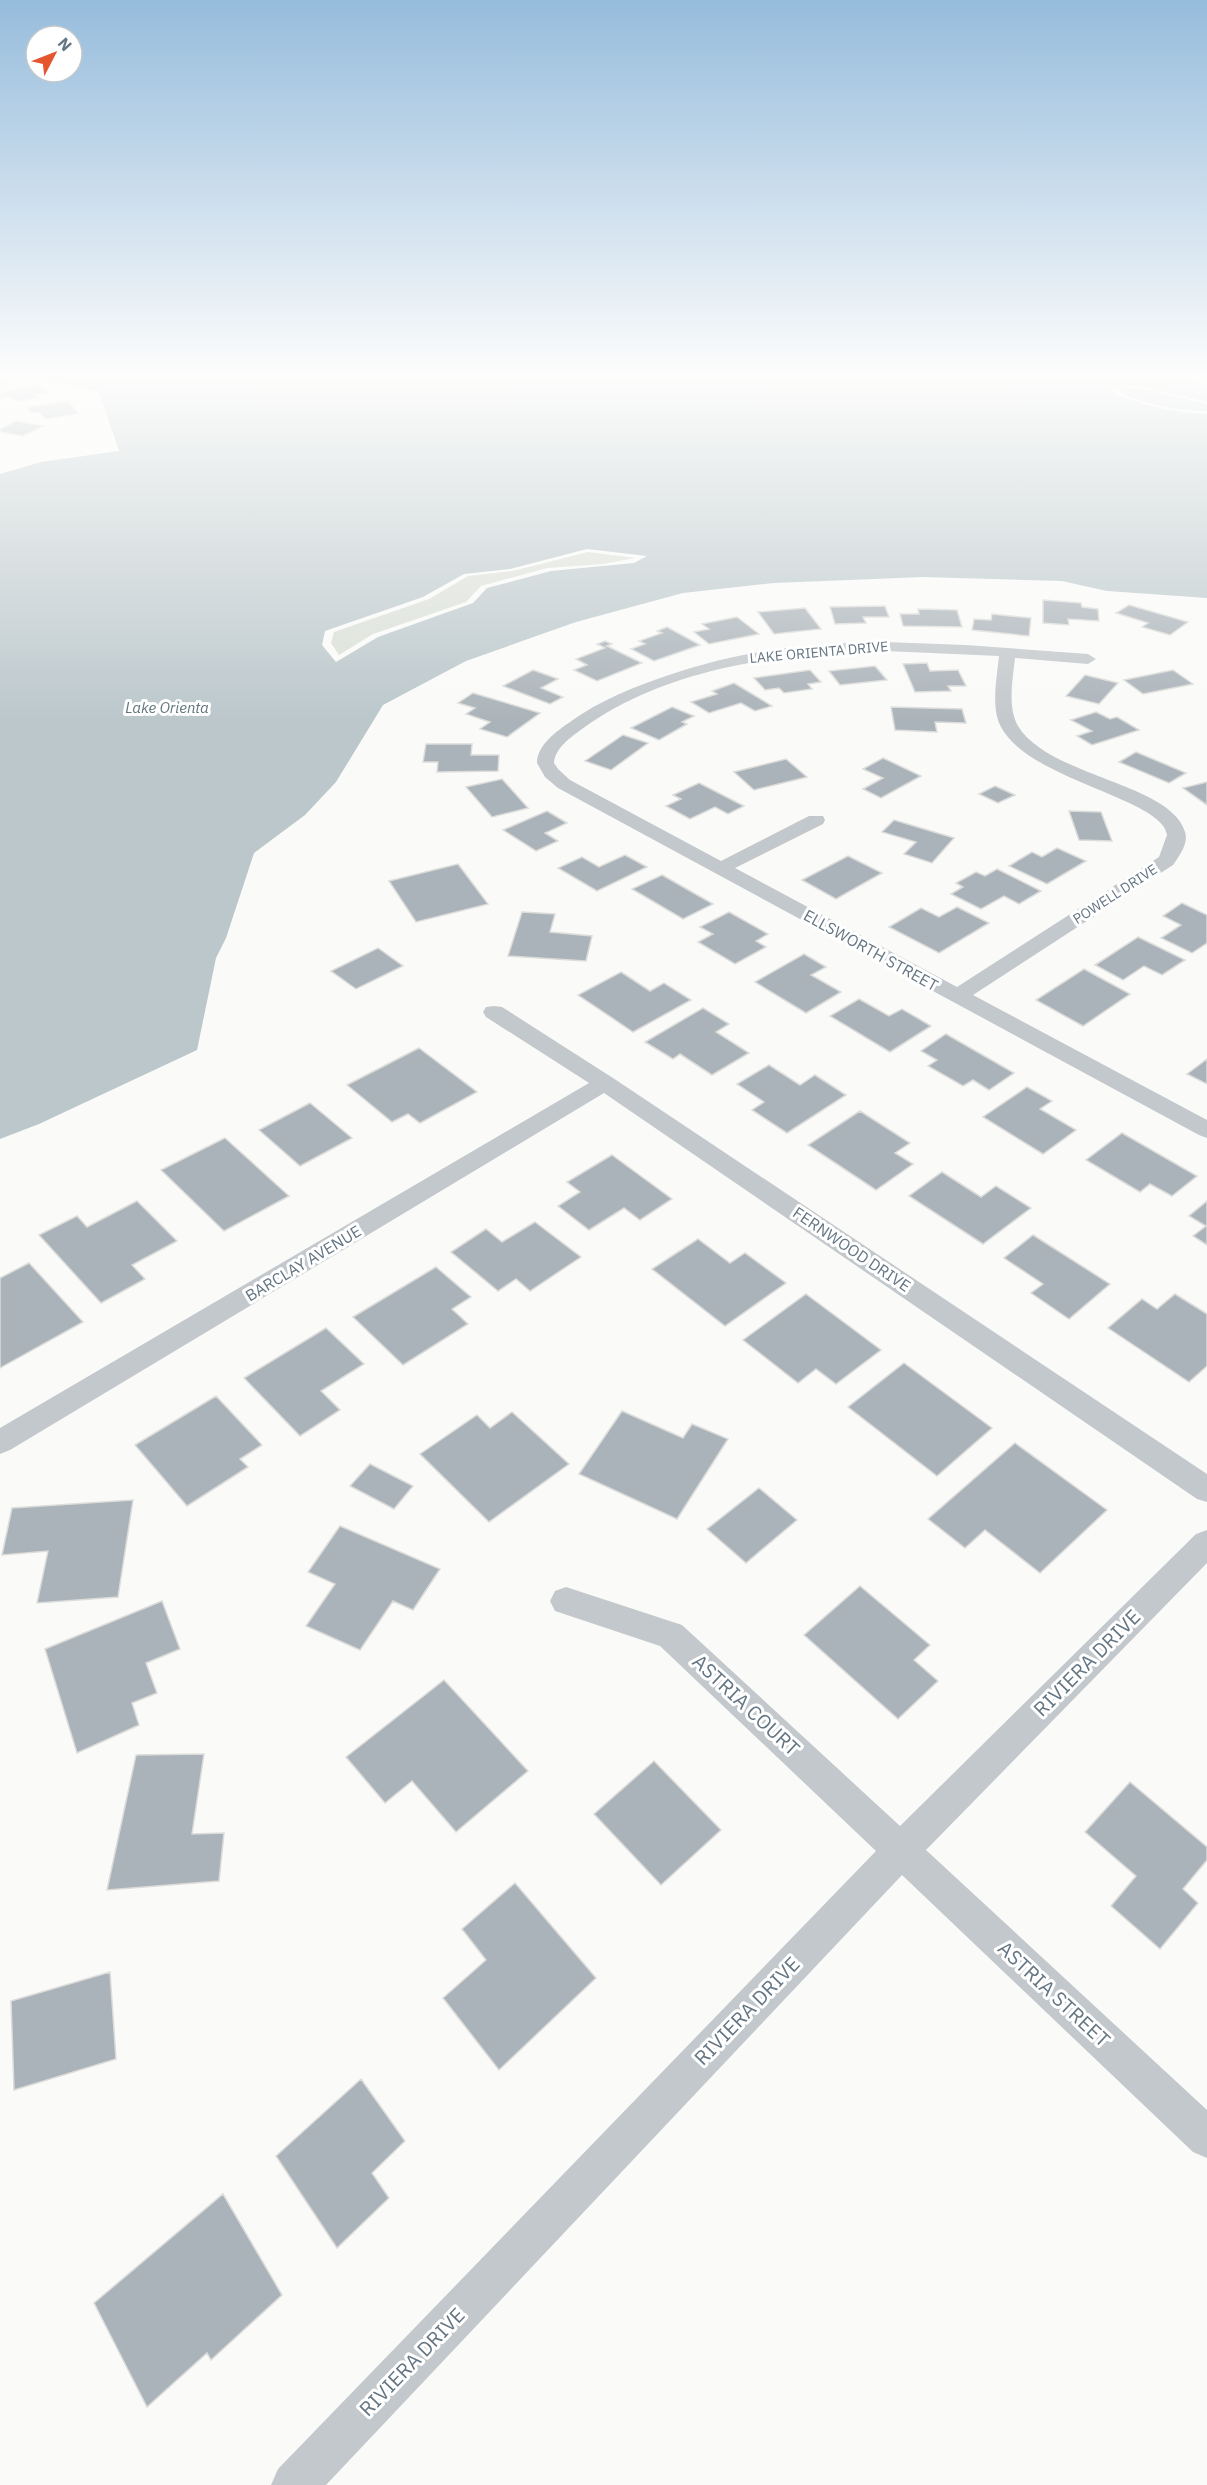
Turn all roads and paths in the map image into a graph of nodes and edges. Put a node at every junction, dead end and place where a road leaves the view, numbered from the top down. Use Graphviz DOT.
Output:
graph roads {
  1 [pos="1007,652"];
  2 [pos="1088,658"];
  3 [pos="545,760"];
  4 [pos="816,820"];
  5 [pos="721,868"];
  6 [pos="957,996"];
  7 [pos="494,1012"];
  8 [pos="605,1083"];
  9 [pos="1207,1130"];
  10 [pos="0,1442"];
  11 [pos="1207,1490"];
  12 [pos="1207,1543"];
  13 [pos="566,1600"];
  14 [pos="901,1850"];
  15 [pos="1207,2138"];
  16 [pos="294,2485"];
  1 -- 2 [label="street, LAKE ORIENTA DRIVE"];
  1 -- 3 [label="street, LAKE ORIENTA DRIVE"];
  1 -- 6 [label="street, POWELL DRIVE"];
  3 -- 5 [label="street, ELLSWORTH STREET"];
  4 -- 5 [label="street"];
  5 -- 6 [label="street, ELLSWORTH STREET"];
  6 -- 9 [label="street, ELLSWORTH STREET"];
  7 -- 8 [label="street, FERNWOOD DRIVE"];
  8 -- 10 [label="street, BARCLAY AVENUE"];
  8 -- 11 [label="street, FERNWOOD DRIVE"];
  12 -- 14 [label="street, RIVIERA DRIVE"];
  13 -- 14 [label="street, ASTRIA COURT"];
  14 -- 15 [label="street, ASTRIA STREET"];
  14 -- 16 [label="street, RIVIERA DRIVE"];
}
